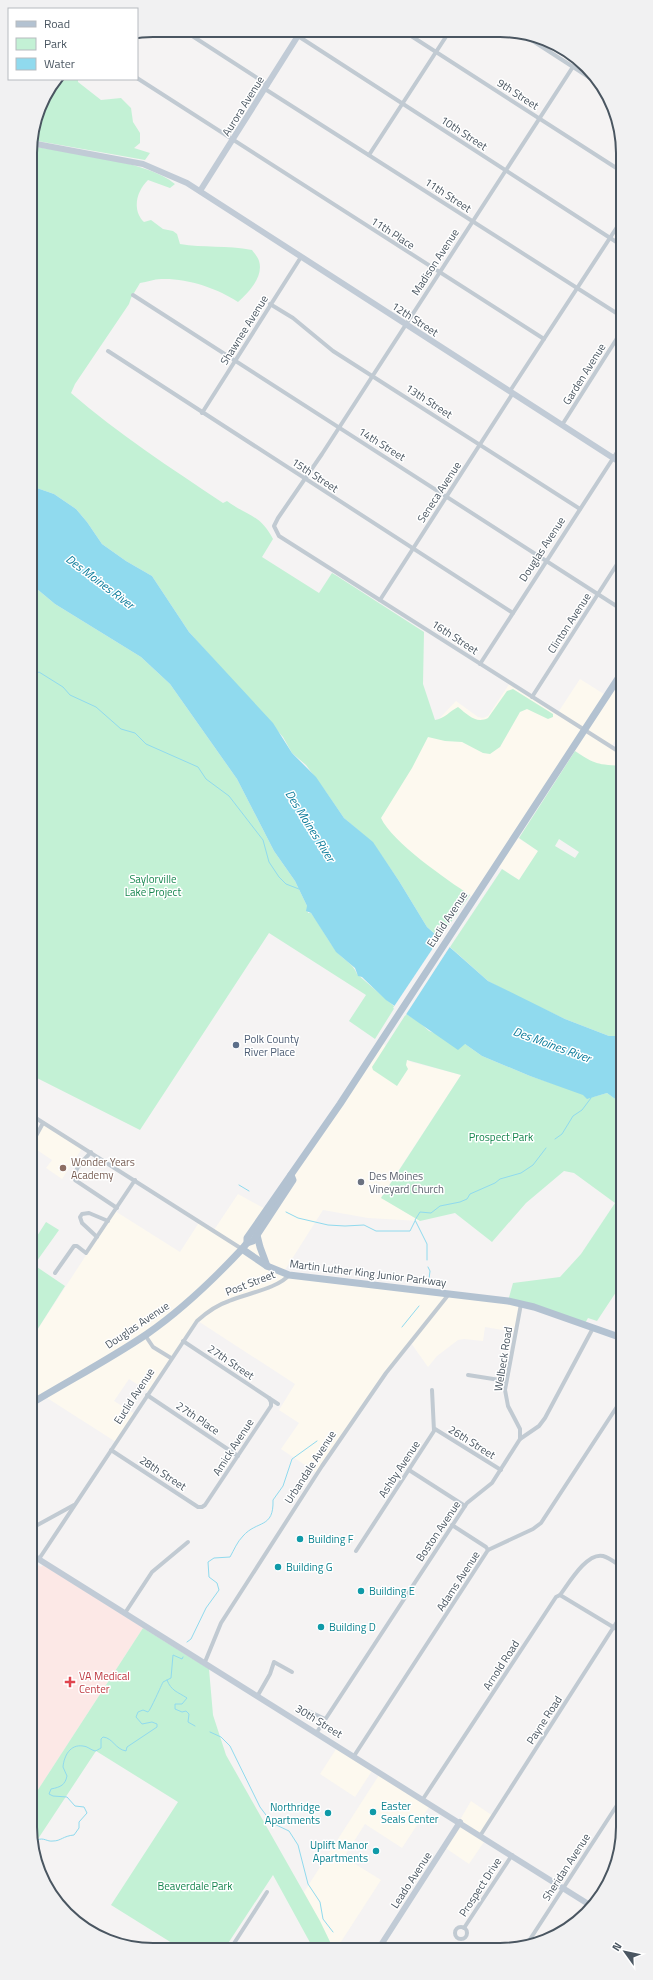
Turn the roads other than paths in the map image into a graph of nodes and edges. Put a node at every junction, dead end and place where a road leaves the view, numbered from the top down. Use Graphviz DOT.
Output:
graph roads {
  1 [pos="193,37"];
  2 [pos="298,37"];
  3 [pos="304,37"];
  4 [pos="413,37"];
  5 [pos="446,37"];
  6 [pos="535,42"];
  7 [pos="436,52"];
  8 [pos="574,64"];
  9 [pos="572,67"];
  10 [pos="587,76"];
  11 [pos="138,79"];
  12 [pos="267,87"];
  13 [pos="403,103"];
  14 [pos="539,118"];
  15 [pos="233,140"];
  16 [pos="37,144"];
  17 [pos="369,155"];
  18 [pos="616,168"];
  19 [pos="505,170"];
  20 [pos="200,191"];
  21 [pos="472,221"];
  22 [pos="616,229"];
  23 [pos="610,238"];
  24 [pos="616,242"];
  25 [pos="301,257"];
  26 [pos="438,273"];
  27 [pos="577,288"];
  28 [pos="133,295"];
  29 [pos="270,304"];
  30 [pos="616,313"];
  31 [pos="405,324"];
  32 [pos="544,340"];
  33 [pos="616,340"];
  34 [pos="108,351"];
  35 [pos="235,360"];
  36 [pos="372,376"];
  37 [pos="512,392"];
  38 [pos="202,413"];
  39 [pos="562,425"];
  40 [pos="339,427"];
  41 [pos="480,445"];
  42 [pos="616,454"];
  43 [pos="613,458"];
  44 [pos="616,460"];
  45 [pos="305,479"];
  46 [pos="447,496"];
  47 [pos="580,509"];
  48 [pos="279,536"];
  49 [pos="413,548"];
  50 [pos="547,561"];
  51 [pos="616,566"];
  52 [pos="598,594"];
  53 [pos="380,600"];
  54 [pos="616,606"];
  55 [pos="513,613"];
  56 [pos="480,664"];
  57 [pos="616,682"];
  58 [pos="532,697"];
  59 [pos="584,730"];
  60 [pos="616,750"];
  61 [pos="37,1119"];
  62 [pos="43,1123"];
  63 [pos="37,1136"];
  64 [pos="91,1152"];
  65 [pos="291,1175"];
  66 [pos="135,1180"];
  67 [pos="117,1208"];
  68 [pos="108,1221"];
  69 [pos="257,1235"];
  70 [pos="98,1237"];
  71 [pos="247,1243"];
  72 [pos="242,1249"];
  73 [pos="267,1266"];
  74 [pos="55,1273"];
  75 [pos="288,1275"];
  76 [pos="449,1294"];
  77 [pos="522,1303"];
  78 [pos="217,1306"];
  79 [pos="593,1328"];
  80 [pos="144,1335"];
  81 [pos="616,1336"];
  82 [pos="183,1341"];
  83 [pos="171,1358"];
  84 [pos="468,1375"];
  85 [pos="506,1381"];
  86 [pos="432,1390"];
  87 [pos="147,1395"];
  88 [pos="269,1398"];
  89 [pos="37,1400"];
  90 [pos="278,1404"];
  91 [pos="616,1408"];
  92 [pos="435,1429"];
  93 [pos="520,1439"];
  94 [pos="111,1450"];
  95 [pos="238,1456"];
  96 [pos="409,1470"];
  97 [pos="501,1470"];
  98 [pos="76,1504"];
  99 [pos="206,1505"];
  100 [pos="465,1506"];
  101 [pos="37,1525"];
  102 [pos="452,1525"];
  103 [pos="188,1542"];
  104 [pos="488,1550"];
  105 [pos="356,1551"];
  106 [pos="39,1559"];
  107 [pos="616,1563"];
  108 [pos="560,1595"];
  109 [pos="125,1612"];
  110 [pos="616,1624"];
  111 [pos="614,1627"];
  112 [pos="205,1662"];
  113 [pos="292,1672"];
  114 [pos="258,1695"];
  115 [pos="306,1710"];
  116 [pos="325,1720"];
  117 [pos="317,1732"];
  118 [pos="354,1756"];
  119 [pos="423,1799"];
  120 [pos="616,1807"];
  121 [pos="460,1822"];
  122 [pos="480,1836"];
  123 [pos="512,1855"];
  124 [pos="563,1888"];
  125 [pos="267,1892"];
  126 [pos="587,1903"];
  127 [pos="464,1928"];
  128 [pos="530,1939"];
  129 [pos="234,1943"];
  130 [pos="382,1943"];
  1 -- 12 [label="street, 11th Street"];
  2 -- 12 [label="street, Aurora Avenue"];
  3 -- 13 [label="street, 10th Street"];
  4 -- 7 [label="street, 9th Street"];
  5 -- 7 [label="street"];
  6 -- 9 [label="street"];
  7 -- 13 [label="street"];
  7 -- 14 [label="street, 9th Street"];
  8 -- 9 [label="street, Madison Avenue"];
  9 -- 10 [label="street"];
  9 -- 14 [label="street, Madison Avenue"];
  11 -- 15 [label="street, 11th Place"];
  12 -- 15 [label="street, Aurora Avenue"];
  12 -- 17 [label="street, 11th Street"];
  13 -- 17 [label="street"];
  13 -- 19 [label="street, 10th Street"];
  14 -- 18 [label="street, 9th Street"];
  14 -- 19 [label="street, Madison Avenue"];
  15 -- 20 [label="street, Aurora Avenue"];
  15 -- 26 [label="street, 11th Place"];
  16 -- 20 [label="street, 12th Street"];
  17 -- 21 [label="street, 11th Street"];
  19 -- 21 [label="street, Madison Avenue"];
  19 -- 23 [label="street, 10th Street"];
  20 -- 25 [label="street, 12th Street"];
  21 -- 26 [label="street, Madison Avenue"];
  21 -- 27 [label="street, 11th Street"];
  22 -- 23 [label="street, Seneca Avenue"];
  23 -- 24 [label="street, 10th Street"];
  23 -- 27 [label="street, Seneca Avenue"];
  25 -- 29 [label="street, Shawnee Avenue"];
  25 -- 31 [label="street, 12th Street"];
  26 -- 31 [label="street, Madison Avenue"];
  26 -- 32 [label="street, 11th Place"];
  27 -- 30 [label="street, 11th Street"];
  27 -- 32 [label="street, Seneca Avenue"];
  28 -- 35 [label="street, 14th Street"];
  29 -- 35 [label="street, Shawnee Avenue"];
  29 -- 36 [label="street, 13th Street"];
  31 -- 36 [label="street, Madison Avenue"];
  31 -- 37 [label="street, 12th Street"];
  32 -- 37 [label="street, Seneca Avenue"];
  33 -- 39 [label="street, Garden Avenue"];
  34 -- 38 [label="street, 15th Street"];
  35 -- 38 [label="street, Shawnee Avenue"];
  35 -- 40 [label="street, 14th Street"];
  36 -- 40 [label="street, Madison Avenue"];
  36 -- 41 [label="street, 13th Street"];
  37 -- 39 [label="street, 12th Street"];
  37 -- 41 [label="street, Seneca Avenue"];
  38 -- 45 [label="street, 15th Street"];
  39 -- 43 [label="street, 12th Street"];
  40 -- 45 [label="street, Madison Avenue"];
  40 -- 46 [label="street, 14th Street"];
  41 -- 46 [label="street, Seneca Avenue"];
  41 -- 47 [label="street, 13th Street"];
  42 -- 43 [label="street, Douglas Avenue"];
  43 -- 44 [label="street, 12th Street"];
  43 -- 47 [label="street, Douglas Avenue"];
  45 -- 48 [label="street, Madison Avenue"];
  45 -- 49 [label="street, 15th Street"];
  46 -- 49 [label="street, Seneca Avenue"];
  46 -- 50 [label="street, 14th Street"];
  47 -- 50 [label="street, Douglas Avenue"];
  48 -- 53 [label="street, 16th Street"];
  49 -- 53 [label="street, Seneca Avenue"];
  49 -- 55 [label="street, 15th Street"];
  50 -- 52 [label="street, 14th Street"];
  50 -- 55 [label="street, Douglas Avenue"];
  51 -- 52 [label="street, Clinton Avenue"];
  52 -- 54 [label="street, 14th Street"];
  52 -- 58 [label="street, Clinton Avenue"];
  53 -- 56 [label="street, 16th Street"];
  55 -- 56 [label="street, Douglas Avenue"];
  56 -- 58 [label="street, 16th Street"];
  57 -- 59 [label="main road, Euclid Avenue"];
  58 -- 59 [label="street, 16th Street"];
  59 -- 60 [label="street, 16th Street"];
  59 -- 65 [label="main road, Euclid Avenue"];
  61 -- 62 [label="street, Martin Luther King Junior Parkway"];
  62 -- 63 [label="street"];
  62 -- 64 [label="street, Martin Luther King Junior Parkway"];
  64 -- 66 [label="street, Martin Luther King Junior Parkway"];
  64 -- 67 [label="street"];
  65 -- 69 [label="main road, Euclid Avenue"];
  65 -- 71 [label="main road, Euclid Avenue"];
  66 -- 67 [label="street"];
  66 -- 72 [label="street, Martin Luther King Junior Parkway"];
  67 -- 68 [label="street"];
  68 -- 70 [label="street"];
  68 -- 70 [label="street"];
  69 -- 71 [label="main road, Euclid Avenue"];
  69 -- 73 [label="main road"];
  70 -- 74 [label="street"];
  71 -- 72 [label="main road, Euclid Avenue"];
  72 -- 73 [label="main road, Martin Luther King Junior Parkway"];
  72 -- 80 [label="main road, Douglas Avenue"];
  73 -- 75 [label="main road, Martin Luther King Junior Parkway"];
  75 -- 76 [label="main road, Martin Luther King Junior Parkway"];
  75 -- 78 [label="street, Post Street"];
  76 -- 77 [label="main road, Martin Luther King Junior Parkway"];
  76 -- 112 [label="street, Urbandale Avenue"];
  77 -- 79 [label="main road, Martin Luther King Junior Parkway"];
  77 -- 85 [label="street, Welbeck Road"];
  78 -- 82 [label="street, Euclid Avenue"];
  79 -- 81 [label="main road, Martin Luther King Junior Parkway"];
  79 -- 93 [label="street, Boston Avenue"];
  80 -- 83 [label="street"];
  80 -- 89 [label="main road, Douglas Avenue"];
  82 -- 83 [label="street, Euclid Avenue"];
  82 -- 88 [label="street, 27th Street"];
  83 -- 87 [label="street, Euclid Avenue"];
  84 -- 85 [label="street"];
  85 -- 93 [label="street, Welbeck Road"];
  86 -- 92 [label="street"];
  87 -- 94 [label="street, Euclid Avenue"];
  87 -- 95 [label="street, 27th Place"];
  88 -- 90 [label="street, 27th Street"];
  88 -- 95 [label="street, Amick Avenue"];
  91 -- 104 [label="street, Adams Avenue"];
  92 -- 96 [label="street, Ashby Avenue"];
  92 -- 97 [label="street, 26th Street"];
  93 -- 97 [label="street, Boston Avenue"];
  94 -- 98 [label="street, Euclid Avenue"];
  94 -- 99 [label="street, 28th Street"];
  95 -- 99 [label="street, Amick Avenue"];
  96 -- 100 [label="street"];
  96 -- 105 [label="street, Ashby Avenue"];
  97 -- 100 [label="street, Boston Avenue"];
  98 -- 101 [label="street, Euclid Avenue"];
  98 -- 106 [label="street, Euclid Avenue"];
  100 -- 102 [label="street, Boston Avenue"];
  102 -- 104 [label="street"];
  102 -- 116 [label="street, Boston Avenue"];
  103 -- 109 [label="street"];
  104 -- 118 [label="street, Adams Avenue"];
  106 -- 109 [label="street, 30th Street"];
  107 -- 108 [label="street, Arnold Road"];
  108 -- 111 [label="street"];
  108 -- 119 [label="street, Arnold Road"];
  109 -- 112 [label="street, 30th Street"];
  110 -- 111 [label="street, Payne Road"];
  111 -- 122 [label="street, Payne Road"];
  112 -- 114 [label="street, 30th Street"];
  113 -- 114 [label="street"];
  114 -- 117 [label="street, 30th Street"];
  115 -- 116 [label="street"];
  116 -- 117 [label="street, Boston Avenue"];
  117 -- 118 [label="street, 30th Street"];
  118 -- 119 [label="street, 30th Street"];
  119 -- 121 [label="street, 30th Street"];
  120 -- 124 [label="street, Sheridan Avenue"];
  121 -- 122 [label="street, 30th Street"];
  121 -- 130 [label="street, Leado Avenue"];
  122 -- 123 [label="street, 30th Street"];
  123 -- 124 [label="street, 30th Street"];
  123 -- 127 [label="street, Prospect Drive"];
  124 -- 126 [label="street, 30th Street"];
  124 -- 128 [label="street, Sheridan Avenue"];
  125 -- 129 [label="street"];
}
